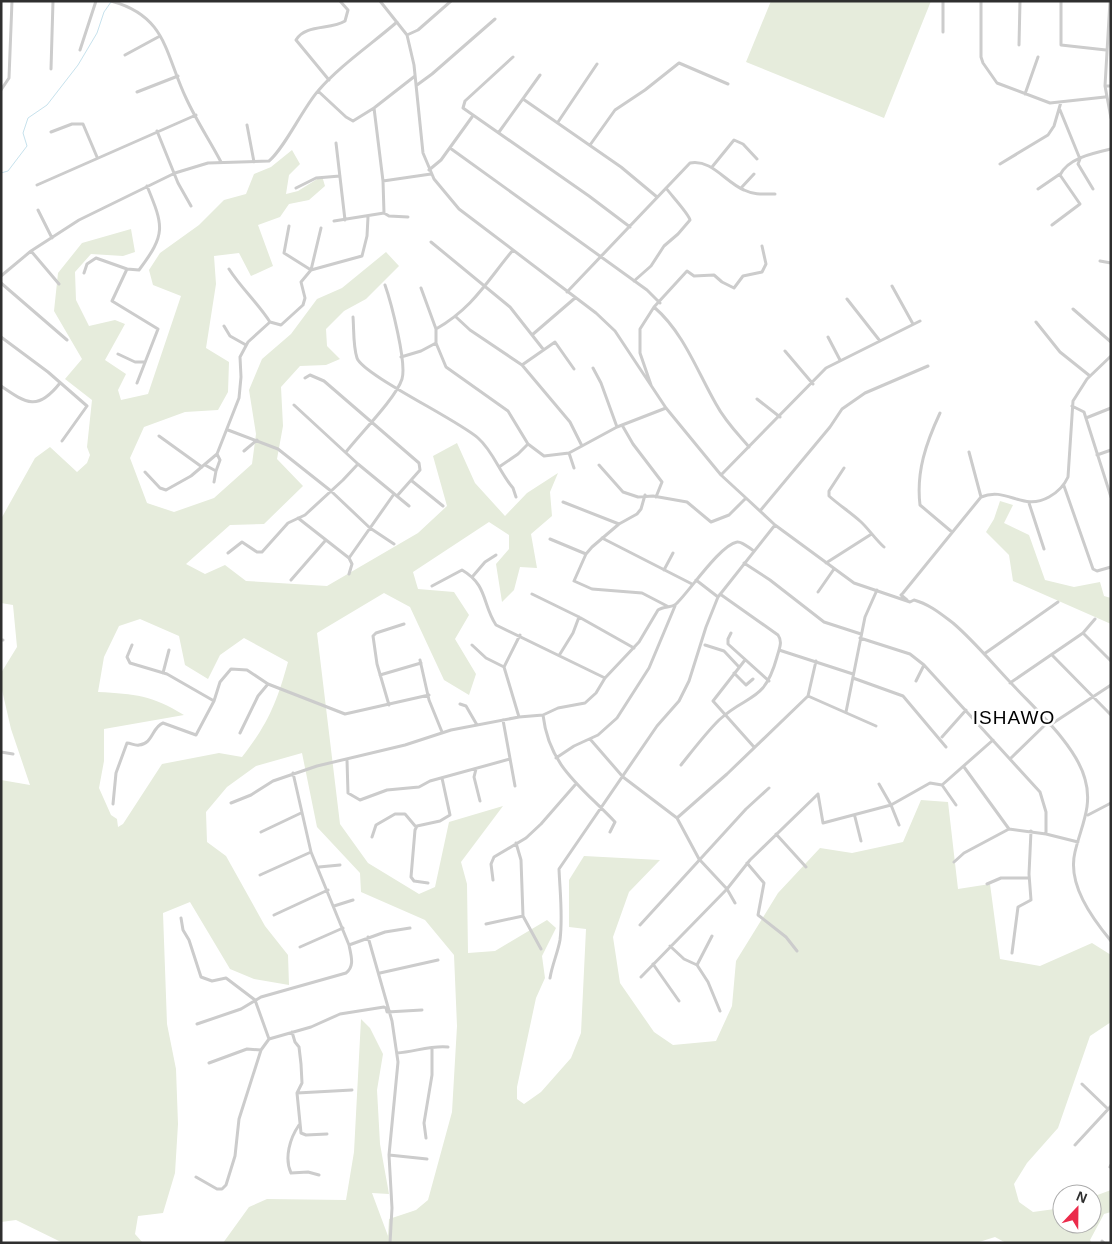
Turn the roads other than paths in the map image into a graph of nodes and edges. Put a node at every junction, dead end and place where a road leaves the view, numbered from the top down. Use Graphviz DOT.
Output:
graph roads {
  1 [pos="12,1"];
  2 [pos="53,1"];
  3 [pos="96,1"];
  4 [pos="340,1"];
  5 [pos="386,1"];
  6 [pos="451,1"];
  7 [pos="943,1"];
  8 [pos="981,1"];
  9 [pos="1020,1"];
  10 [pos="1060,1"];
  11 [pos="112,2"];
  12 [pos="381,3"];
  13 [pos="1110,3"];
  14 [pos="494,19"];
  15 [pos="398,22"];
  16 [pos="943,32"];
  17 [pos="407,35"];
  18 [pos="160,36"];
  19 [pos="1019,45"];
  20 [pos="80,50"];
  21 [pos="1106,50"];
  22 [pos="125,55"];
  23 [pos="513,57"];
  24 [pos="1038,57"];
  25 [pos="597,64"];
  26 [pos="52,69"];
  27 [pos="540,75"];
  28 [pos="178,76"];
  29 [pos="415,76"];
  30 [pos="329,80"];
  31 [pos="728,84"];
  32 [pos="417,85"];
  33 [pos="1105,86"];
  34 [pos="1111,86"];
  35 [pos="1,90"];
  36 [pos="318,91"];
  37 [pos="137,92"];
  38 [pos="1025,94"];
  39 [pos="1106,97"];
  40 [pos="523,99"];
  41 [pos="1061,102"];
  42 [pos="374,108"];
  43 [pos="1059,110"];
  44 [pos="196,115"];
  45 [pos="472,116"];
  46 [pos="1111,118"];
  47 [pos="558,122"];
  48 [pos="247,125"];
  49 [pos="157,131"];
  50 [pos="52,132"];
  51 [pos="499,132"];
  52 [pos="336,143"];
  53 [pos="590,145"];
  54 [pos="450,148"];
  55 [pos="1111,149"];
  56 [pos="97,157"];
  57 [pos="757,159"];
  58 [pos="1080,159"];
  59 [pos="221,162"];
  60 [pos="254,162"];
  61 [pos="1000,164"];
  62 [pos="712,167"];
  63 [pos="430,172"];
  64 [pos="175,173"];
  65 [pos="754,174"];
  66 [pos="1061,174"];
  67 [pos="340,176"];
  68 [pos="383,181"];
  69 [pos="37,185"];
  70 [pos="147,186"];
  71 [pos="296,188"];
  72 [pos="666,188"];
  73 [pos="741,188"];
  74 [pos="1038,189"];
  75 [pos="1093,189"];
  76 [pos="775,194"];
  77 [pos="657,197"];
  78 [pos="191,206"];
  79 [pos="38,210"];
  80 [pos="384,213"];
  81 [pos="368,217"];
  82 [pos="408,217"];
  83 [pos="345,220"];
  84 [pos="334,221"];
  85 [pos="1052,225"];
  86 [pos="290,226"];
  87 [pos="630,227"];
  88 [pos="321,228"];
  89 [pos="52,238"];
  90 [pos="431,242"];
  91 [pos="762,246"];
  92 [pos="513,250"];
  93 [pos="31,252"];
  94 [pos="601,257"];
  95 [pos="1100,261"];
  96 [pos="1111,263"];
  97 [pos="127,269"];
  98 [pos="229,270"];
  99 [pos="311,270"];
  100 [pos="84,273"];
  101 [pos="1,276"];
  102 [pos="634,281"];
  103 [pos="1,283"];
  104 [pos="59,284"];
  105 [pos="385,285"];
  106 [pos="484,285"];
  107 [pos="892,286"];
  108 [pos="422,288"];
  109 [pos="567,292"];
  110 [pos="575,298"];
  111 [pos="847,299"];
  112 [pos="660,303"];
  113 [pos="654,308"];
  114 [pos="1073,309"];
  115 [pos="353,316"];
  116 [pos="456,317"];
  117 [pos="920,321"];
  118 [pos="270,322"];
  119 [pos="1036,322"];
  120 [pos="913,324"];
  121 [pos="224,326"];
  122 [pos="436,329"];
  123 [pos="532,335"];
  124 [pos="1,337"];
  125 [pos="828,337"];
  126 [pos="67,340"];
  127 [pos="880,341"];
  128 [pos="1111,342"];
  129 [pos="436,343"];
  130 [pos="246,346"];
  131 [pos="543,349"];
  132 [pos="785,351"];
  133 [pos="118,354"];
  134 [pos="1111,356"];
  135 [pos="401,357"];
  136 [pos="840,360"];
  137 [pos="138,362"];
  138 [pos="146,362"];
  139 [pos="522,365"];
  140 [pos="928,366"];
  141 [pos="142,367"];
  142 [pos="593,368"];
  143 [pos="574,369"];
  144 [pos="1090,376"];
  145 [pos="305,378"];
  146 [pos="60,383"];
  147 [pos="137,383"];
  148 [pos="813,384"];
  149 [pos="1,386"];
  150 [pos="397,389"];
  151 [pos="653,390"];
  152 [pos="757,399"];
  153 [pos="294,405"];
  154 [pos="1072,406"];
  155 [pos="666,408"];
  156 [pos="1111,408"];
  157 [pos="940,413"];
  158 [pos="780,417"];
  159 [pos="1086,418"];
  160 [pos="371,421"];
  161 [pos="622,425"];
  162 [pos="618,427"];
  163 [pos="228,430"];
  164 [pos="159,436"];
  165 [pos="257,440"];
  166 [pos="62,442"];
  167 [pos="528,444"];
  168 [pos="582,446"];
  169 [pos="749,447"];
  170 [pos="1111,450"];
  171 [pos="244,451"];
  172 [pos="346,452"];
  173 [pos="969,452"];
  174 [pos="569,453"];
  175 [pos="217,454"];
  176 [pos="1097,455"];
  177 [pos="358,464"];
  178 [pos="206,465"];
  179 [pos="599,465"];
  180 [pos="499,467"];
  181 [pos="574,468"];
  182 [pos="844,468"];
  183 [pos="216,471"];
  184 [pos="144,472"];
  185 [pos="721,475"];
  186 [pos="412,481"];
  187 [pos="214,482"];
  188 [pos="1063,485"];
  189 [pos="331,491"];
  190 [pos="396,495"];
  191 [pos="645,495"];
  192 [pos="1111,496"];
  193 [pos="516,497"];
  194 [pos="656,497"];
  195 [pos="981,497"];
  196 [pos="746,498"];
  197 [pos="564,502"];
  198 [pos="1029,503"];
  199 [pos="409,506"];
  200 [pos="443,506"];
  201 [pos="760,511"];
  202 [pos="297,518"];
  203 [pos="619,524"];
  204 [pos="775,524"];
  205 [pos="370,528"];
  206 [pos="952,532"];
  207 [pos="870,534"];
  208 [pos="602,538"];
  209 [pos="550,539"];
  210 [pos="325,541"];
  211 [pos="394,544"];
  212 [pos="884,547"];
  213 [pos="1044,549"];
  214 [pos="754,551"];
  215 [pos="228,553"];
  216 [pos="586,554"];
  217 [pos="673,554"];
  218 [pos="496,555"];
  219 [pos="349,558"];
  220 [pos="744,563"];
  221 [pos="826,563"];
  222 [pos="1111,568"];
  223 [pos="834,569"];
  224 [pos="664,570"];
  225 [pos="349,574"];
  226 [pos="473,576"];
  227 [pos="291,580"];
  228 [pos="696,580"];
  229 [pos="692,584"];
  230 [pos="432,586"];
  231 [pos="877,590"];
  232 [pos="818,592"];
  233 [pos="532,594"];
  234 [pos="719,596"];
  235 [pos="910,602"];
  236 [pos="1058,602"];
  237 [pos="668,606"];
  238 [pos="675,606"];
  239 [pos="579,617"];
  240 [pos="1095,619"];
  241 [pos="404,624"];
  242 [pos="731,632"];
  243 [pos="1083,633"];
  244 [pos="520,635"];
  245 [pos="861,636"];
  246 [pos="132,645"];
  247 [pos="472,645"];
  248 [pos="705,645"];
  249 [pos="634,648"];
  250 [pos="169,650"];
  251 [pos="779,650"];
  252 [pos="560,654"];
  253 [pos="984,654"];
  254 [pos="1052,655"];
  255 [pos="745,660"];
  256 [pos="816,661"];
  257 [pos="1111,661"];
  258 [pos="924,665"];
  259 [pos="504,667"];
  260 [pos="739,667"];
  261 [pos="164,673"];
  262 [pos="734,673"];
  263 [pos="380,675"];
  264 [pos="853,676"];
  265 [pos="605,678"];
  266 [pos="753,679"];
  267 [pos="769,681"];
  268 [pos="916,681"];
  269 [pos="1010,683"];
  270 [pos="268,684"];
  271 [pos="1111,685"];
  272 [pos="429,695"];
  273 [pos="808,696"];
  274 [pos="1092,698"];
  275 [pos="214,701"];
  276 [pos="460,704"];
  277 [pos="389,705"];
  278 [pos="966,710"];
  279 [pos="846,712"];
  280 [pos="543,715"];
  281 [pos="725,715"];
  282 [pos="1111,715"];
  283 [pos="519,717"];
  284 [pos="503,720"];
  285 [pos="1048,724"];
  286 [pos="477,725"];
  287 [pos="876,726"];
  288 [pos="442,732"];
  289 [pos="240,733"];
  290 [pos="942,737"];
  291 [pos="590,738"];
  292 [pos="994,740"];
  293 [pos="755,747"];
  294 [pos="946,747"];
  295 [pos="1,752"];
  296 [pos="13,754"];
  297 [pos="556,758"];
  298 [pos="510,759"];
  299 [pos="1010,759"];
  300 [pos="347,760"];
  301 [pos="681,765"];
  302 [pos="964,768"];
  303 [pos="476,769"];
  304 [pos="293,774"];
  305 [pos="623,777"];
  306 [pos="443,780"];
  307 [pos="575,784"];
  308 [pos="879,784"];
  309 [pos="942,785"];
  310 [pos="515,786"];
  311 [pos="769,788"];
  312 [pos="480,801"];
  313 [pos="231,803"];
  314 [pos="1111,803"];
  315 [pos="113,804"];
  316 [pos="892,805"];
  317 [pos="956,805"];
  318 [pos="601,806"];
  319 [pos="301,813"];
  320 [pos="1087,815"];
  321 [pos="855,817"];
  322 [pos="677,818"];
  323 [pos="899,825"];
  324 [pos="416,827"];
  325 [pos="1009,830"];
  326 [pos="1031,831"];
  327 [pos="261,832"];
  328 [pos="610,832"];
  329 [pos="776,834"];
  330 [pos="1046,834"];
  331 [pos="372,838"];
  332 [pos="861,841"];
  333 [pos="1078,842"];
  334 [pos="516,843"];
  335 [pos="312,852"];
  336 [pos="699,859"];
  337 [pos="954,862"];
  338 [pos="747,864"];
  339 [pos="340,865"];
  340 [pos="319,867"];
  341 [pos="806,867"];
  342 [pos="260,875"];
  343 [pos="1029,878"];
  344 [pos="493,880"];
  345 [pos="428,883"];
  346 [pos="987,884"];
  347 [pos="727,889"];
  348 [pos="328,890"];
  349 [pos="353,900"];
  350 [pos="735,903"];
  351 [pos="334,906"];
  352 [pos="274,915"];
  353 [pos="523,916"];
  354 [pos="181,918"];
  355 [pos="486,924"];
  356 [pos="640,925"];
  357 [pos="343,928"];
  358 [pos="410,928"];
  359 [pos="712,936"];
  360 [pos="368,937"];
  361 [pos="1111,941"];
  362 [pos="349,945"];
  363 [pos="670,946"];
  364 [pos="300,947"];
  365 [pos="541,949"];
  366 [pos="798,951"];
  367 [pos="1012,953"];
  368 [pos="438,960"];
  369 [pos="653,964"];
  370 [pos="697,965"];
  371 [pos="380,973"];
  372 [pos="641,977"];
  373 [pos="550,978"];
  374 [pos="255,1000"];
  375 [pos="679,1002"];
  376 [pos="422,1010"];
  377 [pos="720,1011"];
  378 [pos="390,1013"];
  379 [pos="197,1024"];
  380 [pos="290,1034"];
  381 [pos="269,1039"];
  382 [pos="432,1048"];
  383 [pos="448,1048"];
  384 [pos="260,1050"];
  385 [pos="397,1053"];
  386 [pos="209,1063"];
  387 [pos="1082,1084"];
  388 [pos="352,1090"];
  389 [pos="297,1093"];
  390 [pos="1109,1108"];
  391 [pos="300,1125"];
  392 [pos="326,1134"];
  393 [pos="426,1138"];
  394 [pos="1076,1145"];
  395 [pos="389,1155"];
  396 [pos="428,1159"];
  397 [pos="319,1175"];
  398 [pos="196,1177"];
  399 [pos="390,1243"];
  1 -- 35 [label="street"];
  2 -- 26 [label="street"];
  3 -- 20 [label="street"];
  4 -- 30 [label="street"];
  5 -- 12 [label="street"];
  6 -- 17 [label="street"];
  7 -- 16 [label="street"];
  8 -- 38 [label="street"];
  9 -- 19 [label="street"];
  10 -- 21 [label="street"];
  11 -- 18 [label="street"];
  12 -- 15 [label="street"];
  13 -- 21 [label="street"];
  14 -- 32 [label="street"];
  15 -- 17 [label="street"];
  15 -- 30 [label="street"];
  17 -- 29 [label="street"];
  18 -- 22 [label="street"];
  18 -- 28 [label="street"];
  21 -- 33 [label="street"];
  23 -- 45 [label="street"];
  24 -- 38 [label="street"];
  25 -- 47 [label="street"];
  27 -- 40 [label="street"];
  28 -- 37 [label="street"];
  28 -- 44 [label="street"];
  29 -- 32 [label="street"];
  29 -- 42 [label="street"];
  30 -- 36 [label="street"];
  31 -- 53 [label="street"];
  32 -- 63 [label="street"];
  33 -- 34 [label="street"];
  33 -- 39 [label="street"];
  36 -- 42 [label="street"];
  36 -- 60 [label="street"];
  38 -- 41 [label="street"];
  39 -- 41 [label="street"];
  39 -- 46 [label="street"];
  40 -- 47 [label="street"];
  40 -- 51 [label="street"];
  41 -- 43 [label="street"];
  42 -- 68 [label="street"];
  43 -- 58 [label="street"];
  43 -- 61 [label="street"];
  44 -- 49 [label="street"];
  44 -- 59 [label="street"];
  45 -- 51 [label="street"];
  45 -- 54 [label="street"];
  47 -- 53 [label="street"];
  48 -- 60 [label="street"];
  49 -- 56 [label="street"];
  49 -- 64 [label="street"];
  50 -- 56 [label="street"];
  51 -- 87 [label="street"];
  52 -- 67 [label="street"];
  53 -- 77 [label="street"];
  54 -- 63 [label="street"];
  54 -- 94 [label="street"];
  55 -- 58 [label="street"];
  56 -- 69 [label="street"];
  57 -- 62 [label="street"];
  58 -- 66 [label="street"];
  58 -- 75 [label="street"];
  59 -- 60 [label="street"];
  59 -- 64 [label="street"];
  62 -- 72 [label="street"];
  62 -- 73 [label="street"];
  63 -- 68 [label="street"];
  63 -- 92 [label="street"];
  64 -- 70 [label="street"];
  64 -- 78 [label="street"];
  65 -- 73 [label="street"];
  66 -- 74 [label="street"];
  66 -- 85 [label="street"];
  67 -- 71 [label="street"];
  67 -- 83 [label="street"];
  68 -- 80 [label="street"];
  70 -- 89 [label="street"];
  70 -- 97 [label="street"];
  72 -- 77 [label="street"];
  72 -- 102 [label="street"];
  73 -- 76 [label="street"];
  77 -- 87 [label="street"];
  79 -- 89 [label="street"];
  80 -- 81 [label="street"];
  80 -- 82 [label="street"];
  81 -- 83 [label="street"];
  81 -- 99 [label="street"];
  83 -- 84 [label="street"];
  86 -- 99 [label="street"];
  87 -- 94 [label="street"];
  88 -- 99 [label="street"];
  89 -- 93 [label="street"];
  90 -- 106 [label="street"];
  91 -- 112 [label="street"];
  92 -- 106 [label="street"];
  92 -- 109 [label="street"];
  93 -- 101 [label="street"];
  93 -- 104 [label="street"];
  94 -- 102 [label="street"];
  94 -- 109 [label="street"];
  95 -- 96 [label="street"];
  97 -- 100 [label="street"];
  97 -- 138 [label="street"];
  98 -- 118 [label="street"];
  99 -- 118 [label="street"];
  102 -- 112 [label="street"];
  103 -- 126 [label="street"];
  105 -- 135 [label="street"];
  106 -- 116 [label="street"];
  106 -- 123 [label="street"];
  107 -- 120 [label="street"];
  108 -- 122 [label="street"];
  109 -- 110 [label="street"];
  110 -- 123 [label="street"];
  110 -- 151 [label="street"];
  111 -- 127 [label="street"];
  112 -- 113 [label="street"];
  113 -- 151 [label="street"];
  113 -- 169 [label="street"];
  114 -- 128 [label="street"];
  115 -- 150 [label="street"];
  116 -- 122 [label="street"];
  116 -- 139 [label="street"];
  117 -- 120 [label="street"];
  118 -- 130 [label="street"];
  119 -- 144 [label="street"];
  120 -- 127 [label="street"];
  121 -- 130 [label="street"];
  122 -- 129 [label="street"];
  123 -- 131 [label="street"];
  124 -- 146 [label="street"];
  125 -- 136 [label="street"];
  127 -- 136 [label="street"];
  129 -- 135 [label="street"];
  129 -- 167 [label="street"];
  130 -- 163 [label="street"];
  131 -- 139 [label="street"];
  131 -- 143 [label="street"];
  132 -- 148 [label="street"];
  133 -- 137 [label="street"];
  134 -- 144 [label="street"];
  135 -- 150 [label="street"];
  136 -- 148 [label="street"];
  137 -- 138 [label="street"];
  137 -- 141 [label="street"];
  138 -- 141 [label="street"];
  139 -- 168 [label="street"];
  140 -- 201 [label="street"];
  141 -- 147 [label="street"];
  142 -- 162 [label="street"];
  144 -- 154 [label="street"];
  145 -- 160 [label="street"];
  146 -- 149 [label="street"];
  146 -- 166 [label="street"];
  148 -- 158 [label="street"];
  150 -- 160 [label="street"];
  150 -- 180 [label="street"];
  151 -- 155 [label="street"];
  152 -- 158 [label="street"];
  153 -- 172 [label="street"];
  154 -- 159 [label="street"];
  154 -- 188 [label="street"];
  155 -- 161 [label="street"];
  155 -- 185 [label="street"];
  156 -- 159 [label="street"];
  157 -- 206 [label="street"];
  158 -- 169 [label="street"];
  159 -- 176 [label="street"];
  160 -- 172 [label="street"];
  160 -- 186 [label="street"];
  161 -- 162 [label="street"];
  161 -- 194 [label="street"];
  162 -- 168 [label="street"];
  163 -- 165 [label="street"];
  163 -- 175 [label="street"];
  164 -- 178 [label="street"];
  165 -- 171 [label="street"];
  165 -- 189 [label="street"];
  167 -- 174 [label="street"];
  167 -- 180 [label="street"];
  168 -- 174 [label="street"];
  169 -- 185 [label="street"];
  170 -- 176 [label="street"];
  172 -- 177 [label="street"];
  173 -- 195 [label="street"];
  174 -- 181 [label="street"];
  175 -- 178 [label="street"];
  175 -- 183 [label="street"];
  176 -- 192 [label="street"];
  177 -- 189 [label="street"];
  177 -- 190 [label="street"];
  178 -- 183 [label="street"];
  178 -- 184 [label="street"];
  179 -- 191 [label="street"];
  180 -- 193 [label="street"];
  182 -- 207 [label="street"];
  183 -- 187 [label="street"];
  185 -- 196 [label="street"];
  186 -- 190 [label="street"];
  186 -- 200 [label="street"];
  188 -- 198 [label="street"];
  188 -- 222 [label="street"];
  189 -- 202 [label="street"];
  189 -- 205 [label="street"];
  190 -- 199 [label="street"];
  190 -- 205 [label="street"];
  191 -- 194 [label="street"];
  191 -- 203 [label="street"];
  194 -- 196 [label="street"];
  195 -- 198 [label="street"];
  195 -- 206 [label="street"];
  196 -- 201 [label="street"];
  197 -- 203 [label="street"];
  198 -- 213 [label="street"];
  201 -- 204 [label="street"];
  202 -- 210 [label="street"];
  202 -- 215 [label="street"];
  203 -- 208 [label="street"];
  204 -- 214 [label="street"];
  204 -- 221 [label="street"];
  205 -- 211 [label="street"];
  205 -- 219 [label="street"];
  206 -- 235 [label="street"];
  207 -- 212 [label="street"];
  207 -- 221 [label="street"];
  208 -- 216 [label="street"];
  208 -- 224 [label="street"];
  209 -- 216 [label="street"];
  210 -- 219 [label="street"];
  210 -- 227 [label="street"];
  214 -- 220 [label="street"];
  214 -- 228 [label="street"];
  216 -- 237 [label="street"];
  217 -- 224 [label="street"];
  218 -- 226 [label="street"];
  219 -- 225 [label="street"];
  220 -- 234 [label="street"];
  220 -- 245 [label="street"];
  221 -- 223 [label="street"];
  223 -- 231 [label="street"];
  223 -- 232 [label="street"];
  224 -- 229 [label="street"];
  226 -- 230 [label="street"];
  226 -- 244 [label="street"];
  228 -- 229 [label="street"];
  228 -- 234 [label="street"];
  229 -- 238 [label="street"];
  231 -- 235 [label="street"];
  231 -- 245 [label="street"];
  233 -- 239 [label="street"];
  234 -- 251 [label="street"];
  234 -- 305 [label="street"];
  235 -- 253 [label="street"];
  236 -- 253 [label="street"];
  237 -- 238 [label="street"];
  237 -- 249 [label="street"];
  238 -- 291 [label="street"];
  239 -- 249 [label="street"];
  239 -- 252 [label="street"];
  240 -- 243 [label="street"];
  241 -- 263 [label="street"];
  242 -- 255 [label="street"];
  243 -- 254 [label="street"];
  243 -- 257 [label="street"];
  244 -- 252 [label="street"];
  244 -- 259 [label="street"];
  245 -- 258 [label="street"];
  245 -- 264 [label="street"];
  246 -- 261 [label="street"];
  247 -- 259 [label="street"];
  248 -- 260 [label="street"];
  249 -- 265 [label="street"];
  250 -- 261 [label="street"];
  251 -- 256 [label="street"];
  251 -- 267 [label="street"];
  252 -- 265 [label="street"];
  253 -- 269 [label="street"];
  254 -- 269 [label="street"];
  254 -- 274 [label="street"];
  255 -- 260 [label="street"];
  255 -- 267 [label="street"];
  256 -- 264 [label="street"];
  256 -- 273 [label="street"];
  258 -- 268 [label="street"];
  258 -- 278 [label="street"];
  259 -- 283 [label="street"];
  260 -- 262 [label="street"];
  261 -- 275 [label="street"];
  262 -- 266 [label="street"];
  262 -- 281 [label="street"];
  263 -- 272 [label="street"];
  263 -- 277 [label="street"];
  264 -- 279 [label="street"];
  264 -- 294 [label="street"];
  265 -- 280 [label="street"];
  267 -- 281 [label="street"];
  269 -- 285 [label="street"];
  270 -- 275 [label="street"];
  270 -- 277 [label="street"];
  270 -- 289 [label="street"];
  271 -- 274 [label="street"];
  272 -- 277 [label="street"];
  272 -- 288 [label="street"];
  273 -- 279 [label="street"];
  273 -- 293 [label="street"];
  274 -- 282 [label="street"];
  274 -- 285 [label="street"];
  275 -- 315 [label="street"];
  276 -- 286 [label="street"];
  278 -- 290 [label="street"];
  278 -- 292 [label="street"];
  279 -- 287 [label="street"];
  280 -- 283 [label="street"];
  280 -- 297 [label="street"];
  281 -- 293 [label="street"];
  281 -- 301 [label="street"];
  283 -- 284 [label="street"];
  284 -- 286 [label="street"];
  284 -- 298 [label="street"];
  285 -- 299 [label="street"];
  285 -- 320 [label="street"];
  286 -- 288 [label="street"];
  288 -- 300 [label="street"];
  291 -- 297 [label="street"];
  291 -- 305 [label="street"];
  292 -- 299 [label="street"];
  292 -- 302 [label="street"];
  293 -- 322 [label="street"];
  295 -- 296 [label="street"];
  297 -- 307 [label="street"];
  298 -- 303 [label="street"];
  298 -- 310 [label="street"];
  299 -- 330 [label="street"];
  300 -- 304 [label="street"];
  300 -- 306 [label="street"];
  302 -- 309 [label="street"];
  302 -- 325 [label="street"];
  303 -- 306 [label="street"];
  303 -- 312 [label="street"];
  304 -- 313 [label="street"];
  304 -- 319 [label="street"];
  305 -- 318 [label="street"];
  305 -- 322 [label="street"];
  306 -- 324 [label="street"];
  307 -- 318 [label="street"];
  307 -- 334 [label="street"];
  308 -- 316 [label="street"];
  309 -- 316 [label="street"];
  309 -- 317 [label="street"];
  311 -- 336 [label="street"];
  314 -- 320 [label="street"];
  316 -- 321 [label="street"];
  316 -- 323 [label="street"];
  318 -- 328 [label="street"];
  318 -- 373 [label="street"];
  319 -- 327 [label="street"];
  319 -- 335 [label="street"];
  320 -- 333 [label="street"];
  321 -- 329 [label="street"];
  321 -- 332 [label="street"];
  322 -- 336 [label="street"];
  324 -- 331 [label="street"];
  324 -- 345 [label="street"];
  325 -- 326 [label="street"];
  325 -- 337 [label="street"];
  326 -- 330 [label="street"];
  326 -- 343 [label="street"];
  329 -- 338 [label="street"];
  329 -- 341 [label="street"];
  330 -- 333 [label="street"];
  333 -- 361 [label="street"];
  334 -- 344 [label="street"];
  334 -- 353 [label="street"];
  335 -- 340 [label="street"];
  335 -- 342 [label="street"];
  336 -- 347 [label="street"];
  336 -- 356 [label="street"];
  338 -- 347 [label="street"];
  338 -- 366 [label="street"];
  339 -- 340 [label="street"];
  340 -- 348 [label="street"];
  343 -- 346 [label="street"];
  343 -- 367 [label="street"];
  347 -- 350 [label="street"];
  347 -- 363 [label="street"];
  348 -- 351 [label="street"];
  348 -- 352 [label="street"];
  349 -- 351 [label="street"];
  351 -- 357 [label="street"];
  353 -- 355 [label="street"];
  353 -- 365 [label="street"];
  354 -- 374 [label="street"];
  357 -- 362 [label="street"];
  357 -- 364 [label="street"];
  358 -- 360 [label="street"];
  359 -- 370 [label="street"];
  360 -- 362 [label="street"];
  360 -- 371 [label="street"];
  362 -- 374 [label="street"];
  363 -- 369 [label="street"];
  363 -- 370 [label="street"];
  368 -- 371 [label="street"];
  369 -- 372 [label="street"];
  369 -- 375 [label="street"];
  370 -- 377 [label="street"];
  371 -- 378 [label="street"];
  374 -- 379 [label="street"];
  374 -- 381 [label="street"];
  376 -- 378 [label="street"];
  378 -- 380 [label="street"];
  378 -- 385 [label="street"];
  380 -- 381 [label="street"];
  380 -- 389 [label="street"];
  381 -- 384 [label="street"];
  382 -- 383 [label="street"];
  382 -- 385 [label="street"];
  382 -- 393 [label="street"];
  384 -- 386 [label="street"];
  384 -- 398 [label="street"];
  385 -- 395 [label="street"];
  387 -- 390 [label="street"];
  388 -- 389 [label="street"];
  389 -- 391 [label="street"];
  390 -- 394 [label="street"];
  391 -- 392 [label="street"];
  391 -- 397 [label="street"];
  395 -- 396 [label="street"];
  395 -- 399 [label="street"];
}
